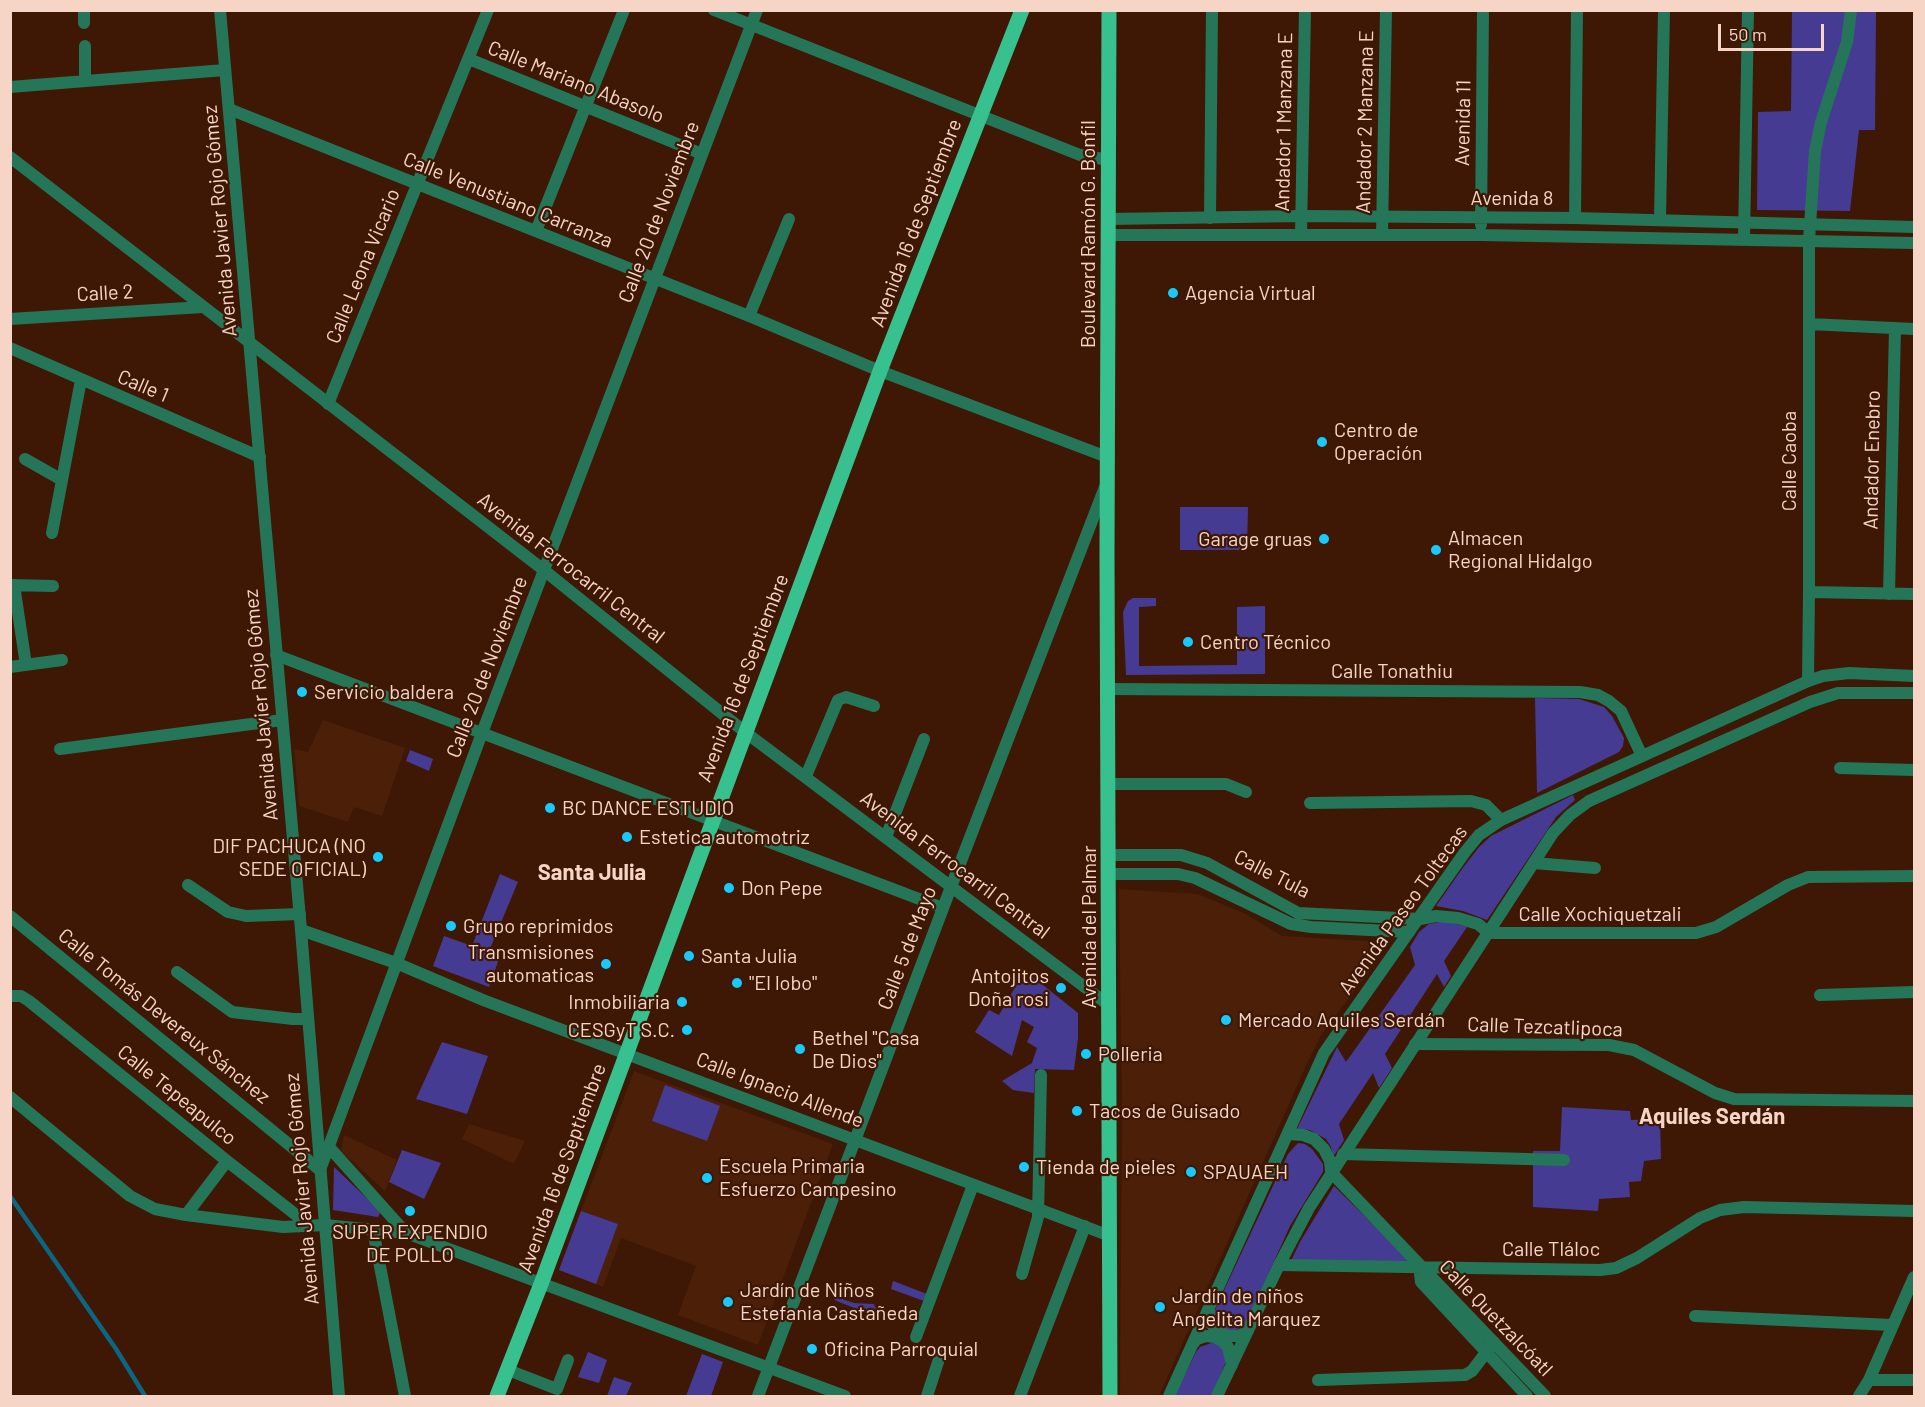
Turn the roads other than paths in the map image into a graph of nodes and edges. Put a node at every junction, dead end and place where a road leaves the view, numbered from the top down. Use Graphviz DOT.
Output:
graph roads {
  1 [pos="220,10"];
  2 [pos="488,10"];
  3 [pos="624,10"];
  4 [pos="714,10"];
  5 [pos="757,10"];
  6 [pos="1022,10"];
  7 [pos="1109,10"];
  8 [pos="1212,10"];
  9 [pos="1305,10"];
  10 [pos="1386,10"];
  11 [pos="1483,10"];
  12 [pos="1577,10"];
  13 [pos="1664,10"];
  14 [pos="1748,10"];
  15 [pos="1851,10"];
  16 [pos="751,26"];
  17 [pos="85,46"];
  18 [pos="469,59"];
  19 [pos="225,70"];
  20 [pos="85,81"];
  21 [pos="10,87"];
  22 [pos="586,106"];
  23 [pos="229,109"];
  24 [pos="980,116"];
  25 [pos="702,154"];
  26 [pos="10,157"];
  27 [pos="1109,160"];
  28 [pos="417,185"];
  29 [pos="1302,216"];
  30 [pos="1383,217"];
  31 [pos="1210,218"];
  32 [pos="1481,218"];
  33 [pos="1575,218"];
  34 [pos="789,219"];
  35 [pos="1109,219"];
  36 [pos="1660,219"];
  37 [pos="1745,221"];
  38 [pos="1811,224"];
  39 [pos="1914,227"];
  40 [pos="536,231"];
  41 [pos="1109,235"];
  42 [pos="1301,235"];
  43 [pos="1382,235"];
  44 [pos="1481,235"];
  45 [pos="1744,239"];
  46 [pos="1809,240"];
  47 [pos="1914,243"];
  48 [pos="655,279"];
  49 [pos="202,307"];
  50 [pos="749,316"];
  51 [pos="10,319"];
  52 [pos="1809,324"];
  53 [pos="1895,328"];
  54 [pos="1914,329"];
  55 [pos="250,345"];
  56 [pos="10,348"];
  57 [pos="880,371"];
  58 [pos="81,380"];
  59 [pos="328,404"];
  60 [pos="260,457"];
  61 [pos="1107,457"];
  62 [pos="25,459"];
  63 [pos="62,480"];
  64 [pos="1108,481"];
  65 [pos="52,533"];
  66 [pos="545,571"];
  67 [pos="12,585"];
  68 [pos="53,586"];
  69 [pos="1809,592"];
  70 [pos="1888,594"];
  71 [pos="1914,594"];
  72 [pos="276,656"];
  73 [pos="62,660"];
  74 [pos="26,665"];
  75 [pos="10,667"];
  76 [pos="1914,676"];
  77 [pos="1808,681"];
  78 [pos="1108,689"];
  79 [pos="1914,693"];
  80 [pos="874,706"];
  81 [pos="1741,711"];
  82 [pos="282,720"];
  83 [pos="1749,729"];
  84 [pos="745,732"];
  85 [pos="482,733"];
  86 [pos="924,739"];
  87 [pos="60,749"];
  88 [pos="1642,756"];
  89 [pos="1840,768"];
  90 [pos="1914,770"];
  91 [pos="806,776"];
  92 [pos="1109,784"];
  93 [pos="1246,792"];
  94 [pos="1310,803"];
  95 [pos="712,819"];
  96 [pos="1501,820"];
  97 [pos="886,837"];
  98 [pos="1109,855"];
  99 [pos="1534,863"];
  100 [pos="1595,868"];
  101 [pos="1109,874"];
  102 [pos="1914,876"];
  103 [pos="188,885"];
  104 [pos="951,887"];
  105 [pos="943,908"];
  106 [pos="300,914"];
  107 [pos="10,916"];
  108 [pos="1420,919"];
  109 [pos="302,930"];
  110 [pos="1409,932"];
  111 [pos="1489,933"];
  112 [pos="396,963"];
  113 [pos="177,972"];
  114 [pos="1914,992"];
  115 [pos="1820,995"];
  116 [pos="16,996"];
  117 [pos="1110,1006"];
  118 [pos="308,1019"];
  119 [pos="1415,1044"];
  120 [pos="627,1053"];
  121 [pos="1041,1075"];
  122 [pos="10,1097"];
  123 [pos="1914,1101"];
  124 [pos="1288,1134"];
  125 [pos="855,1140"];
  126 [pos="329,1147"];
  127 [pos="1343,1154"];
  128 [pos="1563,1160"];
  129 [pos="227,1161"];
  130 [pos="320,1170"];
  131 [pos="1331,1172"];
  132 [pos="973,1185"];
  133 [pos="1039,1209"];
  134 [pos="1914,1211"];
  135 [pos="186,1215"];
  136 [pos="309,1225"];
  137 [pos="325,1225"];
  138 [pos="1085,1226"];
  139 [pos="373,1230"];
  140 [pos="406,1233"];
  141 [pos="1110,1236"];
  142 [pos="1279,1265"];
  143 [pos="1419,1266"];
  144 [pos="1022,1274"];
  145 [pos="1914,1277"];
  146 [pos="541,1284"];
  147 [pos="1209,1308"];
  148 [pos="1695,1316"];
  149 [pos="1892,1325"];
  150 [pos="1246,1332"];
  151 [pos="916,1337"];
  152 [pos="1494,1342"];
  153 [pos="1192,1345"];
  154 [pos="1485,1353"];
  155 [pos="940,1356"];
  156 [pos="568,1360"];
  157 [pos="1232,1365"];
  158 [pos="508,1370"];
  159 [pos="768,1370"];
  160 [pos="1318,1380"];
  161 [pos="1869,1380"];
  162 [pos="1914,1380"];
  163 [pos="339,1396"];
  164 [pos="405,1396"];
  165 [pos="497,1396"];
  166 [pos="758,1396"];
  167 [pos="845,1396"];
  168 [pos="927,1396"];
  169 [pos="1020,1396"];
  170 [pos="1110,1396"];
  171 [pos="1169,1396"];
  172 [pos="1218,1396"];
  173 [pos="1527,1396"];
  174 [pos="1545,1396"];
  175 [pos="1859,1396"];
  1 -- 19 [label="street, Avenida Javier Rojo Gómez"];
  2 -- 18 [label="street, Calle Leona Vicario"];
  3 -- 22 [label="street"];
  4 -- 16 [label="street"];
  5 -- 16 [label="street, Calle 20 de Noviembre"];
  6 -- 24 [label="main road, Avenida 16 de Septiembre"];
  7 -- 27 [label="main road, Boulevard Ramón G. Bonfil"];
  8 -- 31 [label="street"];
  9 -- 29 [label="street, Andador 1 Manzana E"];
  10 -- 30 [label="street, Andador 2 Manzana E"];
  11 -- 32 [label="street, Avenida 11"];
  12 -- 33 [label="street"];
  13 -- 36 [label="street"];
  14 -- 37 [label="street"];
  15 -- 38 [label="street, Calle Caoba"];
  16 -- 24 [label="street"];
  16 -- 25 [label="street, Calle 20 de Noviembre"];
  17 -- 20 [label="street"];
  18 -- 22 [label="street, Calle Mariano Abasolo"];
  18 -- 28 [label="street, Calle Leona Vicario"];
  19 -- 20 [label="street"];
  19 -- 23 [label="street, Avenida Javier Rojo Gómez"];
  20 -- 21 [label="street"];
  22 -- 25 [label="street, Calle Mariano Abasolo"];
  22 -- 40 [label="street"];
  23 -- 28 [label="street, Calle Venustiano Carranza"];
  23 -- 55 [label="street, Avenida Javier Rojo Gómez"];
  24 -- 27 [label="street"];
  24 -- 57 [label="main road, Avenida 16 de Septiembre"];
  25 -- 48 [label="street, Calle 20 de Noviembre"];
  26 -- 49 [label="street, Avenida Ferrocarril Central"];
  27 -- 35 [label="main road, Boulevard Ramón G. Bonfil"];
  28 -- 40 [label="street, Calle Venustiano Carranza"];
  28 -- 59 [label="street, Calle Leona Vicario"];
  29 -- 30 [label="street, Avenida 8"];
  29 -- 31 [label="street, Avenida 8"];
  29 -- 42 [label="street, Andador 1 Manzana E"];
  30 -- 32 [label="street, Avenida 8"];
  30 -- 43 [label="street, Andador 2 Manzana E"];
  31 -- 35 [label="street, Avenida 8"];
  32 -- 33 [label="street, Avenida 8"];
  32 -- 44 [label="street, Avenida 11"];
  33 -- 36 [label="street, Avenida 8"];
  34 -- 50 [label="street"];
  35 -- 41 [label="main road, Boulevard Ramón G. Bonfil"];
  36 -- 37 [label="street, Avenida 8"];
  37 -- 38 [label="street, Avenida 8"];
  37 -- 45 [label="street"];
  38 -- 39 [label="street, Avenida 8"];
  38 -- 46 [label="street, Calle Caoba"];
  40 -- 48 [label="street, Calle Venustiano Carranza"];
  41 -- 42 [label="street, Avenida 8"];
  41 -- 61 [label="main road, Boulevard Ramón G. Bonfil"];
  42 -- 43 [label="street, Avenida 8"];
  43 -- 44 [label="street, Avenida 8"];
  44 -- 45 [label="street, Avenida 8"];
  45 -- 46 [label="street, Avenida 8"];
  46 -- 47 [label="street, Avenida 8"];
  46 -- 52 [label="street, Calle Caoba"];
  48 -- 50 [label="street, Calle Venustiano Carranza"];
  48 -- 66 [label="street, Calle 20 de Noviembre"];
  49 -- 51 [label="street, Calle 2"];
  49 -- 55 [label="street, Avenida Ferrocarril Central"];
  50 -- 57 [label="street, Calle Venustiano Carranza"];
  52 -- 53 [label="street"];
  52 -- 69 [label="street, Calle Caoba"];
  53 -- 54 [label="street"];
  53 -- 70 [label="street, Andador Enebro"];
  55 -- 59 [label="street, Avenida Ferrocarril Central"];
  55 -- 60 [label="street, Avenida Javier Rojo Gómez"];
  56 -- 58 [label="street, Calle 1"];
  57 -- 61 [label="street, Calle Venustiano Carranza"];
  57 -- 84 [label="main road, Avenida 16 de Septiembre"];
  58 -- 60 [label="street, Calle 1"];
  58 -- 63 [label="street"];
  59 -- 66 [label="street, Avenida Ferrocarril Central"];
  60 -- 72 [label="street, Avenida Javier Rojo Gómez"];
  61 -- 64 [label="main road, Avenida del Palmar"];
  62 -- 63 [label="street"];
  63 -- 65 [label="street"];
  64 -- 78 [label="main road, Avenida del Palmar"];
  64 -- 104 [label="street, Calle 5 de Mayo"];
  66 -- 84 [label="street, Avenida Ferrocarril Central"];
  66 -- 85 [label="street, Calle 20 de Noviembre"];
  67 -- 68 [label="street"];
  67 -- 74 [label="street"];
  69 -- 70 [label="street"];
  69 -- 77 [label="street, Calle Caoba"];
  70 -- 71 [label="street"];
  72 -- 82 [label="street, Avenida Javier Rojo Gómez"];
  72 -- 85 [label="street"];
  73 -- 74 [label="street"];
  74 -- 75 [label="street"];
  76 -- 77 [label="street, Avenida Paseo Toltecas"];
  77 -- 81 [label="street, Avenida Paseo Toltecas"];
  78 -- 88 [label="street, Calle Tonathiu"];
  78 -- 92 [label="main road, Avenida del Palmar"];
  79 -- 83 [label="street"];
  80 -- 91 [label="street"];
  81 -- 83 [label="street"];
  81 -- 88 [label="street, Avenida Paseo Toltecas"];
  82 -- 87 [label="street"];
  82 -- 106 [label="street, Avenida Javier Rojo Gómez"];
  83 -- 99 [label="street"];
  84 -- 91 [label="street, Avenida Ferrocarril Central"];
  84 -- 95 [label="main road, Avenida 16 de Septiembre"];
  85 -- 95 [label="street"];
  85 -- 112 [label="street, Calle 20 de Noviembre"];
  86 -- 97 [label="street"];
  88 -- 96 [label="street, Avenida Paseo Toltecas"];
  89 -- 90 [label="street"];
  91 -- 97 [label="street, Avenida Ferrocarril Central"];
  92 -- 93 [label="street"];
  92 -- 98 [label="main road, Avenida del Palmar"];
  94 -- 96 [label="street"];
  95 -- 105 [label="street"];
  95 -- 120 [label="main road, Avenida 16 de Septiembre"];
  96 -- 108 [label="street, Avenida Paseo Toltecas"];
  97 -- 104 [label="street, Avenida Ferrocarril Central"];
  98 -- 101 [label="main road, Avenida del Palmar"];
  98 -- 108 [label="street, Calle Tula"];
  99 -- 100 [label="street"];
  99 -- 111 [label="street"];
  101 -- 110 [label="street, Calle Tula"];
  101 -- 117 [label="main road, Avenida del Palmar"];
  102 -- 111 [label="street, Calle Xochiquetzali"];
  103 -- 106 [label="street"];
  104 -- 105 [label="street, Calle 5 de Mayo"];
  104 -- 117 [label="street, Avenida Ferrocarril Central"];
  105 -- 125 [label="street, Calle 5 de Mayo"];
  106 -- 109 [label="street, Avenida Javier Rojo Gómez"];
  107 -- 130 [label="street, Calle Tomás Devereux Sánchez"];
  108 -- 110 [label="street, Avenida Paseo Toltecas"];
  108 -- 111 [label="street, Calle Xochiquetzali"];
  109 -- 112 [label="street, Calle Ignacio Allende"];
  109 -- 118 [label="street, Avenida Javier Rojo Gómez"];
  110 -- 124 [label="street, Avenida Paseo Toltecas"];
  111 -- 119 [label="street"];
  112 -- 120 [label="street, Calle Ignacio Allende"];
  112 -- 126 [label="street, Calle 20 de Noviembre"];
  113 -- 118 [label="street"];
  114 -- 115 [label="street"];
  116 -- 129 [label="street, Calle Tepeapulco"];
  117 -- 141 [label="main road, Avenida del Palmar"];
  118 -- 130 [label="street, Avenida Javier Rojo Gómez"];
  119 -- 123 [label="street, Calle Tezcatlipoca"];
  119 -- 127 [label="street"];
  120 -- 125 [label="street, Calle Ignacio Allende"];
  120 -- 146 [label="main road, Avenida 16 de Septiembre"];
  121 -- 133 [label="street"];
  122 -- 135 [label="street"];
  124 -- 131 [label="street, Calle Quetzalcóatl"];
  124 -- 147 [label="street, Avenida Paseo Toltecas"];
  125 -- 132 [label="street, Calle Ignacio Allende"];
  125 -- 159 [label="street, Calle 5 de Mayo"];
  126 -- 130 [label="street, Calle 20 de Noviembre"];
  126 -- 140 [label="street"];
  127 -- 128 [label="street"];
  127 -- 131 [label="street"];
  129 -- 135 [label="street"];
  129 -- 136 [label="street, Calle Tepeapulco"];
  130 -- 137 [label="street, Avenida Javier Rojo Gómez"];
  131 -- 142 [label="street"];
  131 -- 143 [label="street, Calle Quetzalcóatl"];
  132 -- 133 [label="street, Calle Ignacio Allende"];
  132 -- 151 [label="street"];
  133 -- 138 [label="street, Calle Ignacio Allende"];
  133 -- 144 [label="street"];
  134 -- 143 [label="street, Calle Tláloc"];
  135 -- 136 [label="street"];
  136 -- 137 [label="street"];
  137 -- 139 [label="street"];
  137 -- 163 [label="street, Avenida Javier Rojo Gómez"];
  138 -- 141 [label="street, Calle Ignacio Allende"];
  138 -- 169 [label="street"];
  139 -- 140 [label="street"];
  139 -- 164 [label="street"];
  140 -- 146 [label="street"];
  141 -- 170 [label="main road, Avenida del Palmar"];
  142 -- 143 [label="street, Calle Tláloc"];
  142 -- 150 [label="street"];
  143 -- 152 [label="street, Calle Quetzalcóatl"];
  143 -- 154 [label="street, Calle Quetzalcóatl"];
  145 -- 149 [label="street"];
  146 -- 158 [label="main road, Avenida 16 de Septiembre"];
  146 -- 159 [label="street"];
  147 -- 150 [label="street"];
  147 -- 153 [label="street, Avenida Paseo Toltecas"];
  148 -- 149 [label="street"];
  149 -- 161 [label="street"];
  150 -- 157 [label="street"];
  152 -- 154 [label="street"];
  152 -- 174 [label="street, Calle Quetzalcóatl"];
  153 -- 157 [label="street"];
  153 -- 171 [label="street, Avenida Paseo Toltecas"];
  154 -- 160 [label="street"];
  154 -- 173 [label="street, Calle Quetzalcóatl"];
  155 -- 168 [label="street"];
  156 -- 158 [label="street"];
  157 -- 172 [label="street"];
  158 -- 165 [label="main road, Avenida 16 de Septiembre"];
  159 -- 166 [label="street, Calle 5 de Mayo"];
  159 -- 167 [label="street"];
  161 -- 162 [label="street"];
  161 -- 175 [label="street"];
}
